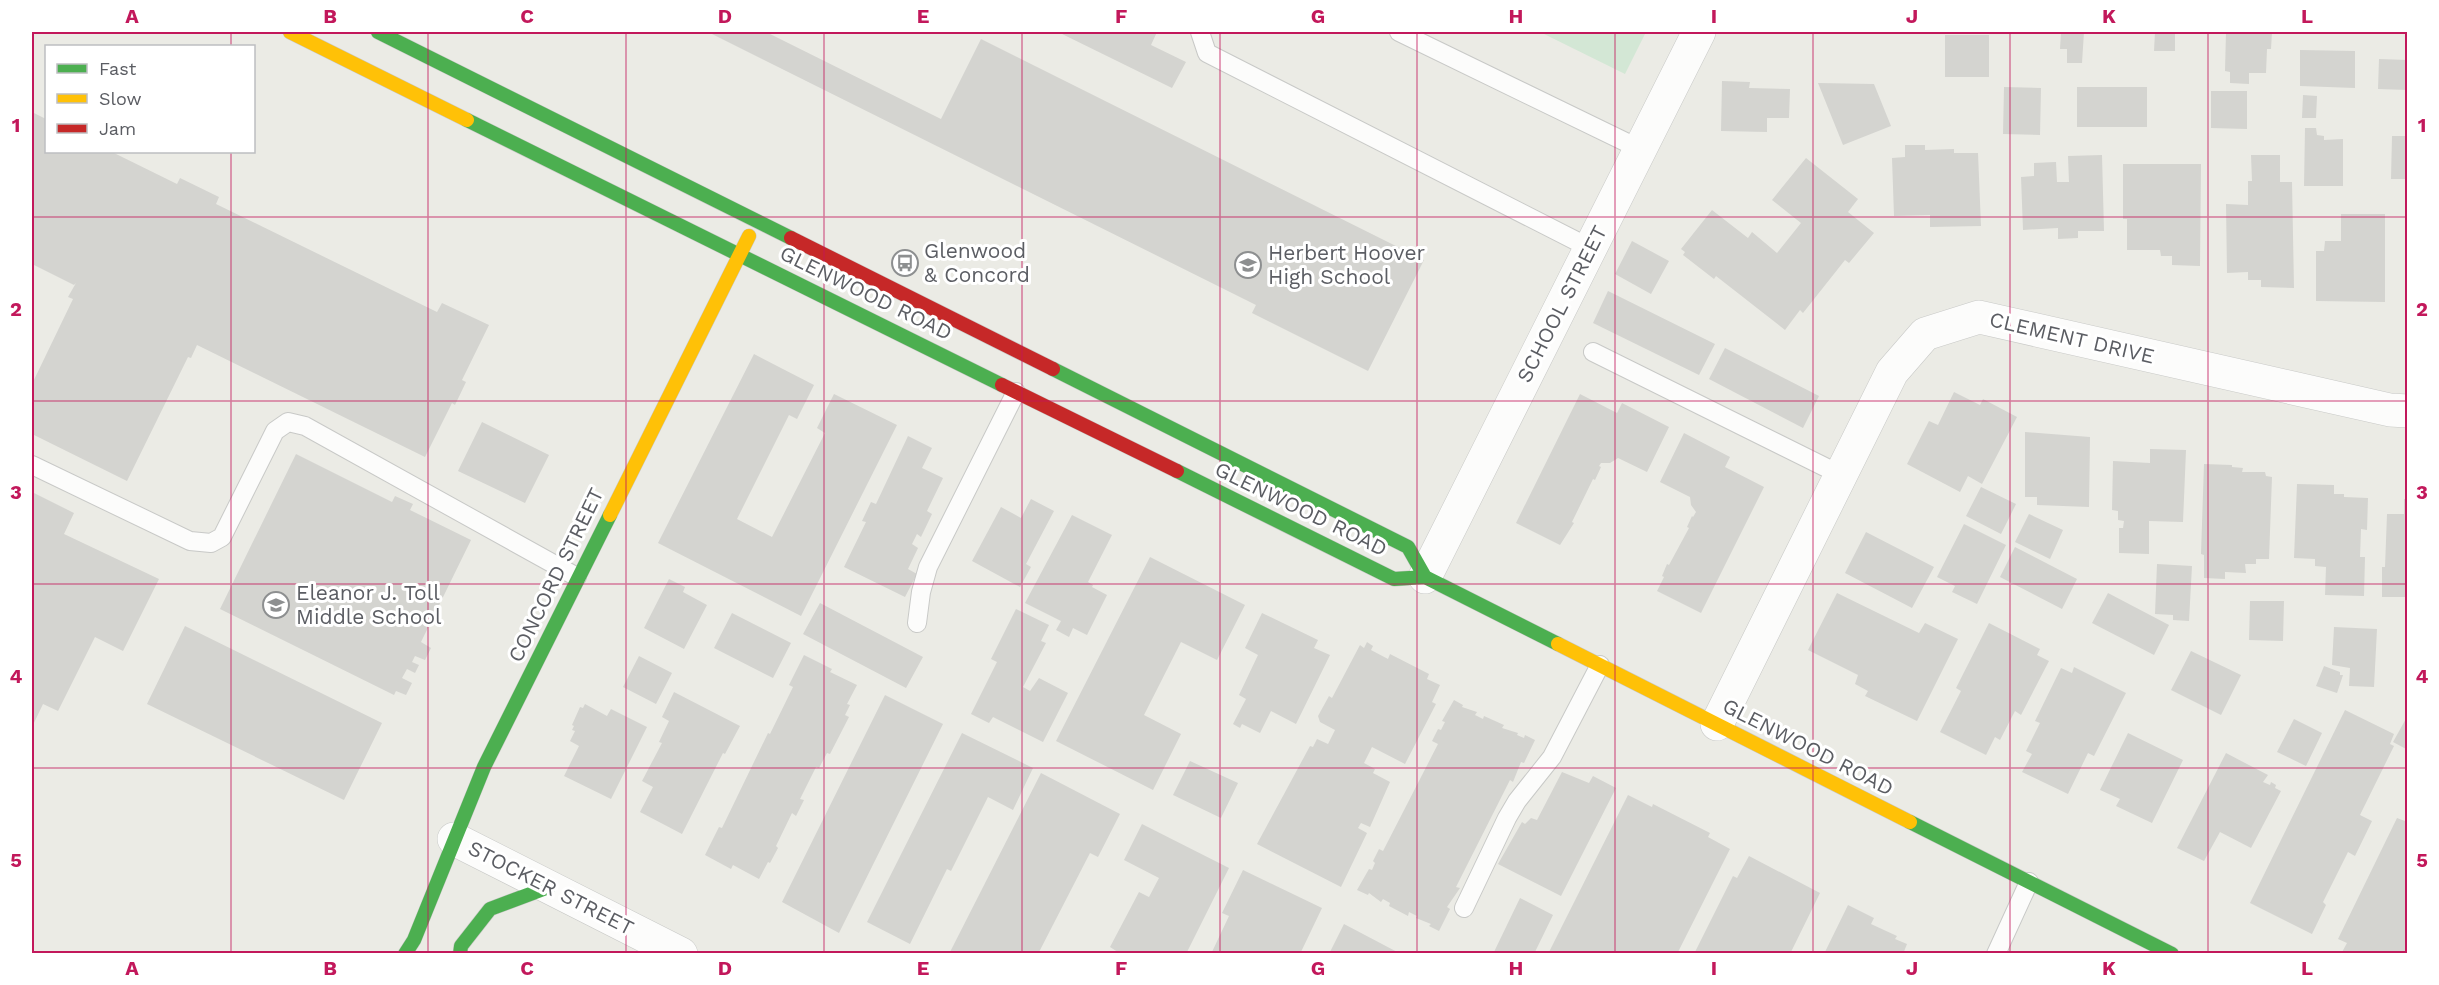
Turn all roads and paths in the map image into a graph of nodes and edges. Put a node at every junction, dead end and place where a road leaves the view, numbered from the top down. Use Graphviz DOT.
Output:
graph roads {
  1 [pos="290,32"];
  2 [pos="378,32"];
  3 [pos="1200,32"];
  4 [pos="1399,32"];
  5 [pos="1699,32"];
  6 [pos="1640,149"];
  7 [pos="756,220"];
  8 [pos="1590,248"];
  9 [pos="740,254"];
  10 [pos="1593,352"];
  11 [pos="1016,392"];
  12 [pos="2408,411"];
  13 [pos="32,465"];
  14 [pos="1841,475"];
  15 [pos="578,577"];
  16 [pos="1425,577"];
  17 [pos="917,623"];
  18 [pos="1600,665"];
  19 [pos="1717,724"];
  20 [pos="454,839"];
  21 [pos="2029,882"];
  22 [pos="549,887"];
  23 [pos="1464,908"];
  24 [pos="414,947"];
  25 [pos="405,954"];
  26 [pos="460,954"];
  27 [pos="681,954"];
  28 [pos="1996,954"];
  29 [pos="2172,954"];
  1 -- 9 [label="street, GLENWOOD ROAD"];
  2 -- 7 [label="street, GLENWOOD ROAD"];
  3 -- 8 [label="lane"];
  4 -- 6 [label="lane"];
  5 -- 6 [label="street, SCHOOL STREET"];
  6 -- 8 [label="street, SCHOOL STREET"];
  7 -- 9 [label="street, CONCORD STREET"];
  7 -- 16 [label="street, GLENWOOD ROAD"];
  8 -- 16 [label="street, SCHOOL STREET"];
  9 -- 11 [label="street, GLENWOOD ROAD"];
  9 -- 15 [label="street, CONCORD STREET"];
  10 -- 14 [label="lane"];
  11 -- 16 [label="street, GLENWOOD ROAD"];
  11 -- 17 [label="lane"];
  12 -- 14 [label="street, CLEMENT DRIVE"];
  13 -- 15 [label="lane"];
  14 -- 19 [label="street, CLEMENT DRIVE"];
  15 -- 20 [label="street, CONCORD STREET"];
  16 -- 18 [label="street, GLENWOOD ROAD"];
  18 -- 19 [label="street, GLENWOOD ROAD"];
  18 -- 23 [label="lane"];
  19 -- 21 [label="street, GLENWOOD ROAD"];
  20 -- 22 [label="street, STOCKER STREET"];
  20 -- 24 [label="street, CONCORD STREET"];
  21 -- 28 [label="lane"];
  21 -- 29 [label="street, GLENWOOD ROAD"];
  22 -- 26 [label="street"];
  22 -- 27 [label="street, STOCKER STREET"];
  24 -- 25 [label="street, CONCORD STREET"];
}
